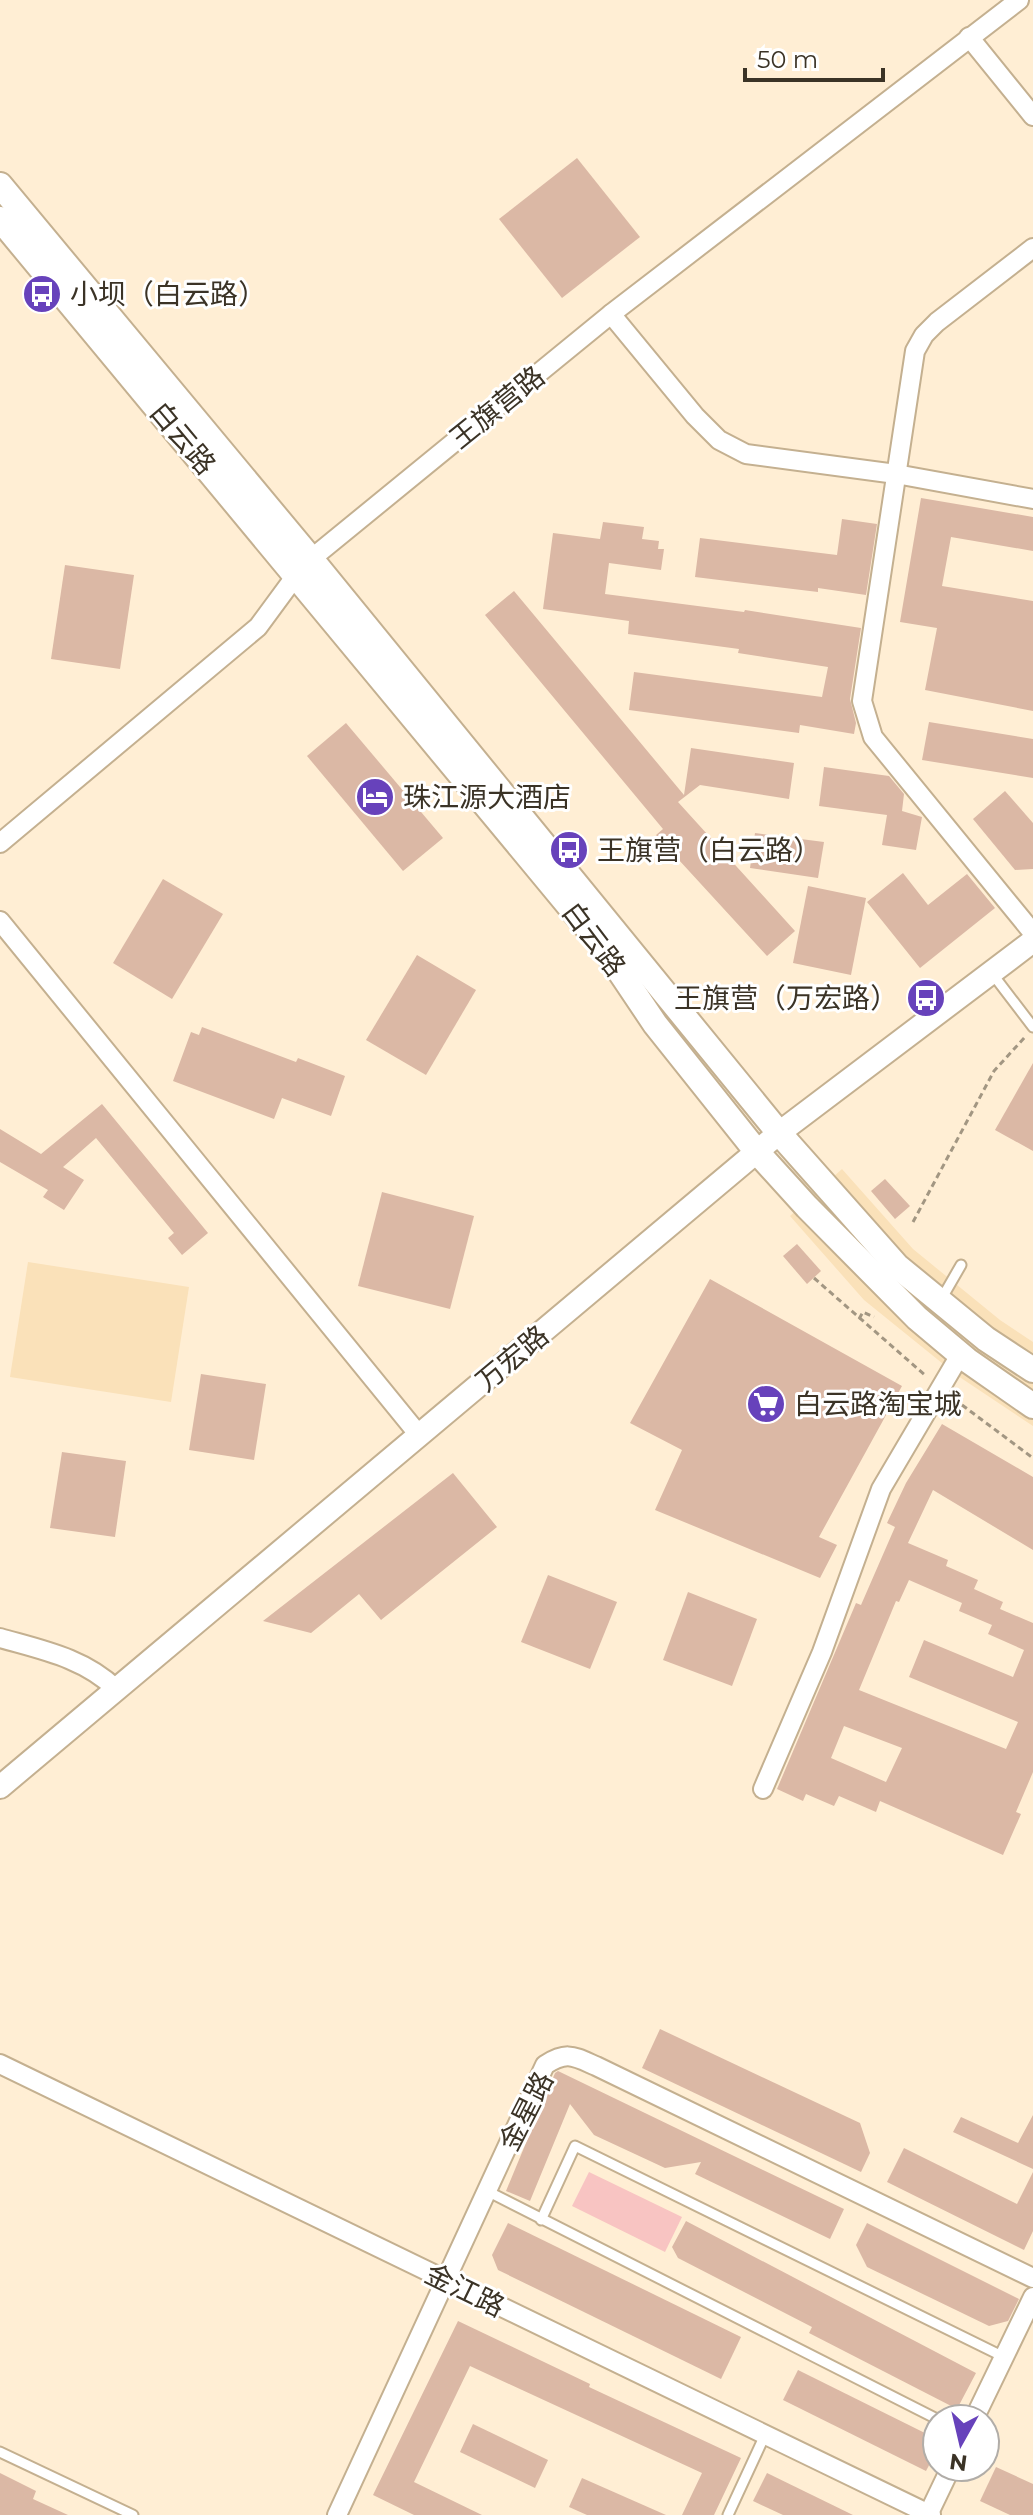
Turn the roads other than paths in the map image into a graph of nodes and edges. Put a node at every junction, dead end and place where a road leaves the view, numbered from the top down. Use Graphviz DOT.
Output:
graph roads {
  1 [pos="1019,0"];
  2 [pos="969,37"];
  3 [pos="1033,116"];
  4 [pos="0,185"];
  5 [pos="0,219"];
  6 [pos="1033,248"];
  7 [pos="611,314"];
  8 [pos="896,474"];
  9 [pos="1033,499"];
  10 [pos="304,567"];
  11 [pos="0,843"];
  12 [pos="0,921"];
  13 [pos="1033,933"];
  14 [pos="1033,941"];
  15 [pos="991,972"];
  16 [pos="1033,1028"];
  17 [pos="779,1133"];
  18 [pos="757,1152"];
  19 [pos="961,1265"];
  20 [pos="940,1301"];
  21 [pos="960,1355"];
  22 [pos="1033,1370"];
  23 [pos="1033,1406"];
  24 [pos="419,1435"];
  25 [pos="0,1638"];
  26 [pos="116,1689"];
  27 [pos="0,1787"];
  28 [pos="763,1789"];
  29 [pos="0,2064"];
  30 [pos="486,2191"];
  31 [pos="541,2220"];
  32 [pos="1033,2278"];
  33 [pos="444,2279"];
  34 [pos="1033,2297"];
  35 [pos="1004,2357"];
  36 [pos="982,2403"];
  37 [pos="921,2411"];
  38 [pos="766,2434"];
  39 [pos="0,2452"];
  40 [pos="944,2483"];
  41 [pos="343,2513"];
  42 [pos="133,2515"];
  43 [pos="728,2515"];
  44 [pos="929,2515"];
  1 -- 2 [label="street, 王旗营路"];
  2 -- 3 [label="street"];
  2 -- 7 [label="street, 王旗营路"];
  4 -- 10 [label="main road, 白云路"];
  5 -- 10 [label="main road, 白云路"];
  6 -- 8 [label="street"];
  7 -- 8 [label="street"];
  7 -- 10 [label="street, 王旗营路"];
  8 -- 9 [label="street"];
  8 -- 13 [label="street"];
  10 -- 11 [label="street, 王旗营路"];
  10 -- 17 [label="main road, 白云路"];
  10 -- 18 [label="main road, 白云路"];
  12 -- 24 [label="street"];
  14 -- 15 [label="street, 万宏路"];
  15 -- 16 [label="lane"];
  15 -- 17 [label="street, 万宏路"];
  17 -- 18 [label="street, 万宏路"];
  17 -- 20 [label="main road, 白云路"];
  18 -- 21 [label="main road, 白云路"];
  18 -- 24 [label="street, 万宏路"];
  19 -- 20 [label="lane"];
  20 -- 22 [label="main road, 白云路"];
  21 -- 23 [label="main road, 白云路"];
  21 -- 28 [label="street"];
  24 -- 26 [label="street, 万宏路"];
  25 -- 26 [label="street"];
  26 -- 27 [label="street, 万宏路"];
  29 -- 33 [label="street, 金江路"];
  30 -- 31 [label="lane"];
  30 -- 32 [label="street, 金星路"];
  30 -- 33 [label="street, 金星路"];
  31 -- 35 [label="lane"];
  31 -- 37 [label="lane"];
  33 -- 38 [label="street, 金江路"];
  33 -- 41 [label="street, 金星路"];
  34 -- 35 [label="street"];
  35 -- 36 [label="street"];
  38 -- 43 [label="lane"];
  38 -- 44 [label="street, 金江路"];
  39 -- 42 [label="lane"];
  40 -- 44 [label="street"];
}
